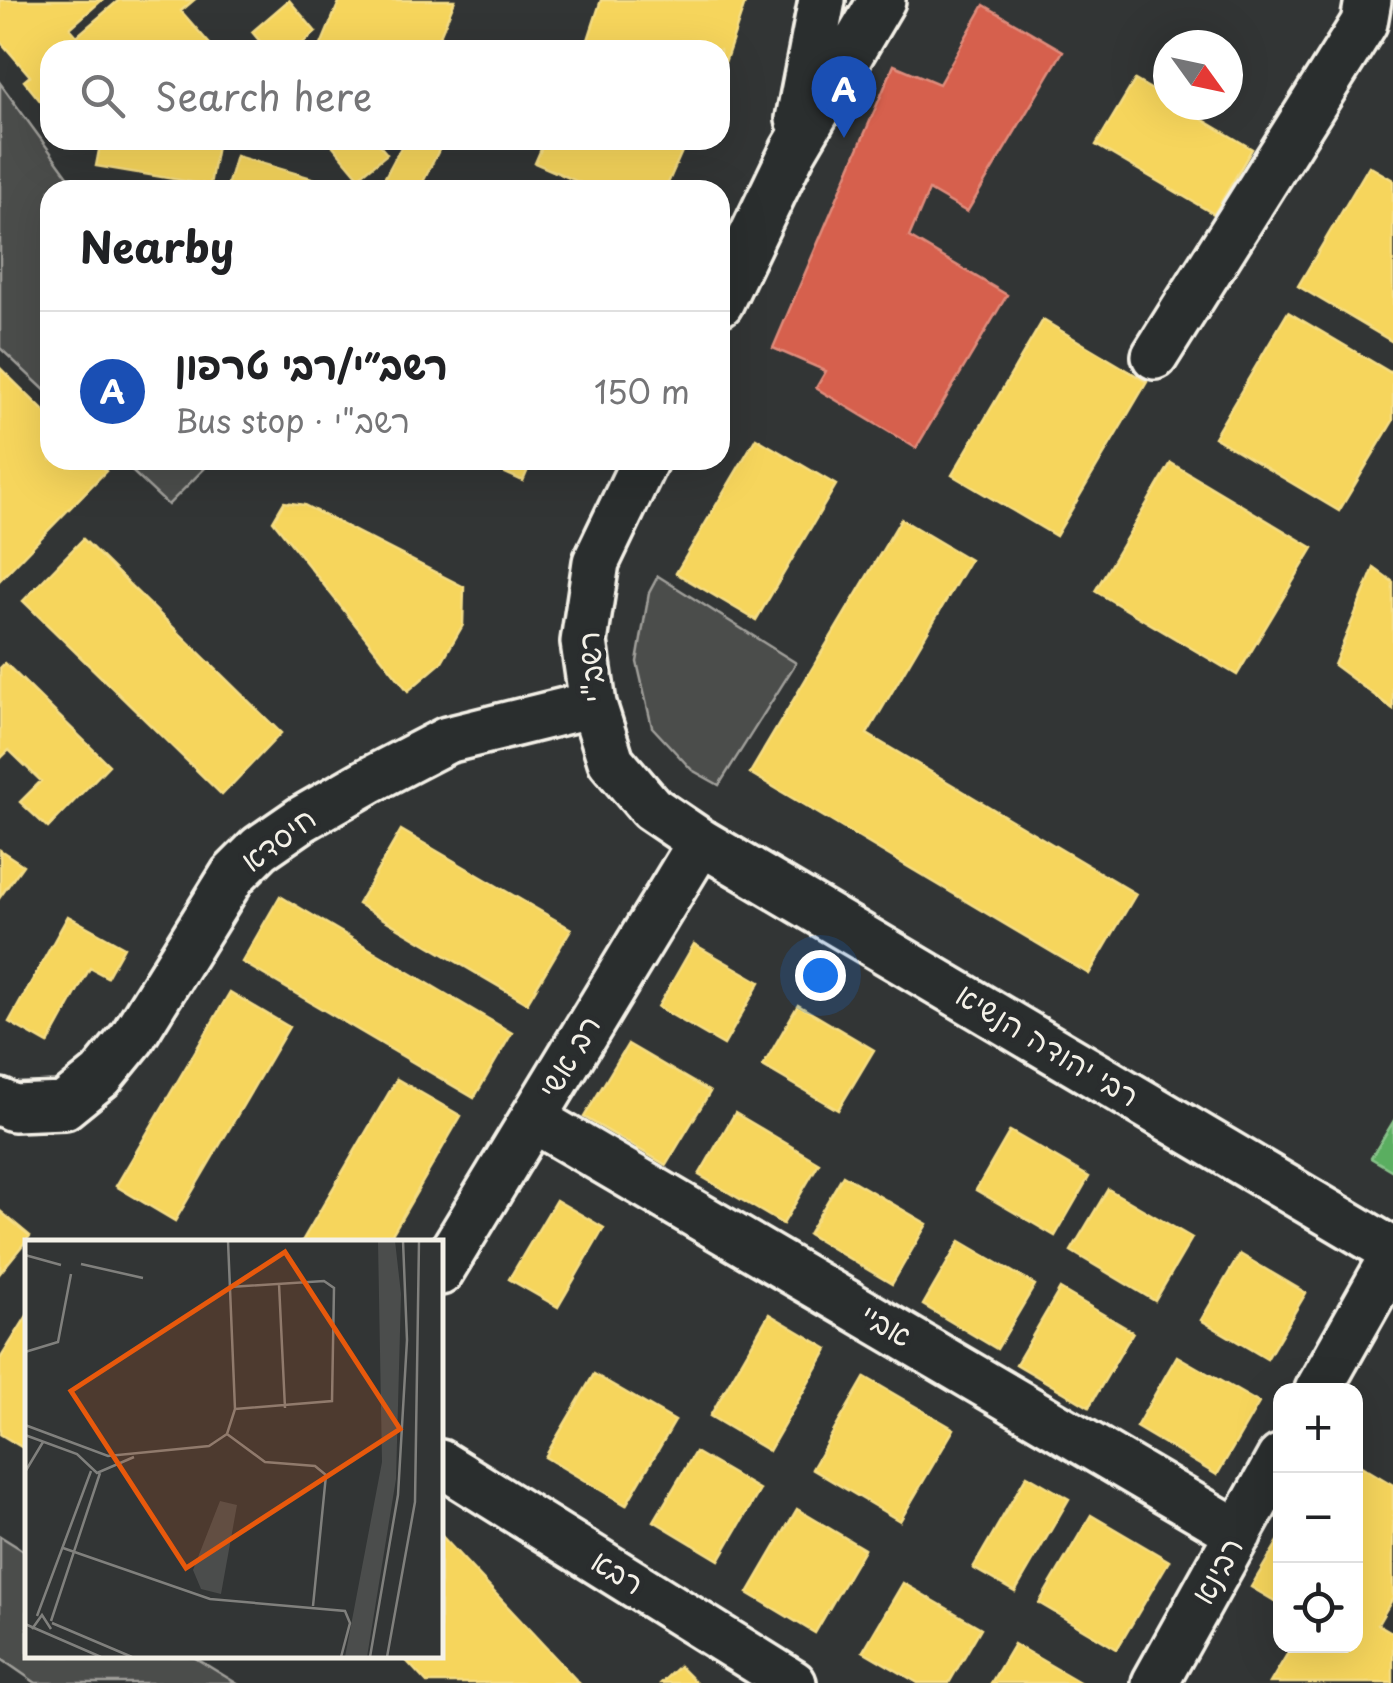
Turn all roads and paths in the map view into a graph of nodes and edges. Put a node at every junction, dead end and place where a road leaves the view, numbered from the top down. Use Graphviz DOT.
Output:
graph roads {
  1 [pos="822,0"];
  2 [pos="882,0"];
  3 [pos="1372,0"];
  4 [pos="1393,20"];
  5 [pos="793,151"];
  6 [pos="730,282"];
  7 [pos="1154,356"];
  8 [pos="640,470"];
  9 [pos="592,704"];
  10 [pos="700,842"];
  11 [pos="0,1102"];
  12 [pos="533,1119"];
  13 [pos="1393,1254"];
  14 [pos="442,1269"];
  15 [pos="1322,1383"];
  16 [pos="442,1463"];
  17 [pos="1273,1471"];
  18 [pos="1239,1532"];
  19 [pos="794,1683"];
  20 [pos="1155,1683"];
  1 -- 5 [label="street"];
  2 -- 5 [label="street"];
  3 -- 4 [label="street"];
  3 -- 7 [label="street"];
  5 -- 6 [label="street"];
  8 -- 9 [label="street, רשב\"י"];
  9 -- 10 [label="street, רשב\"י"];
  9 -- 11 [label="street, חיסדא"];
  10 -- 12 [label="street, רב אשי"];
  10 -- 13 [label="street, רבי יהודה הנשיא"];
  12 -- 14 [label="street, רב אשי"];
  12 -- 18 [label="street, אביי"];
  13 -- 15 [label="street"];
  16 -- 19 [label="street, רבא"];
  17 -- 18 [label="street, רבינא"];
  18 -- 20 [label="street, רבינא"];
}
